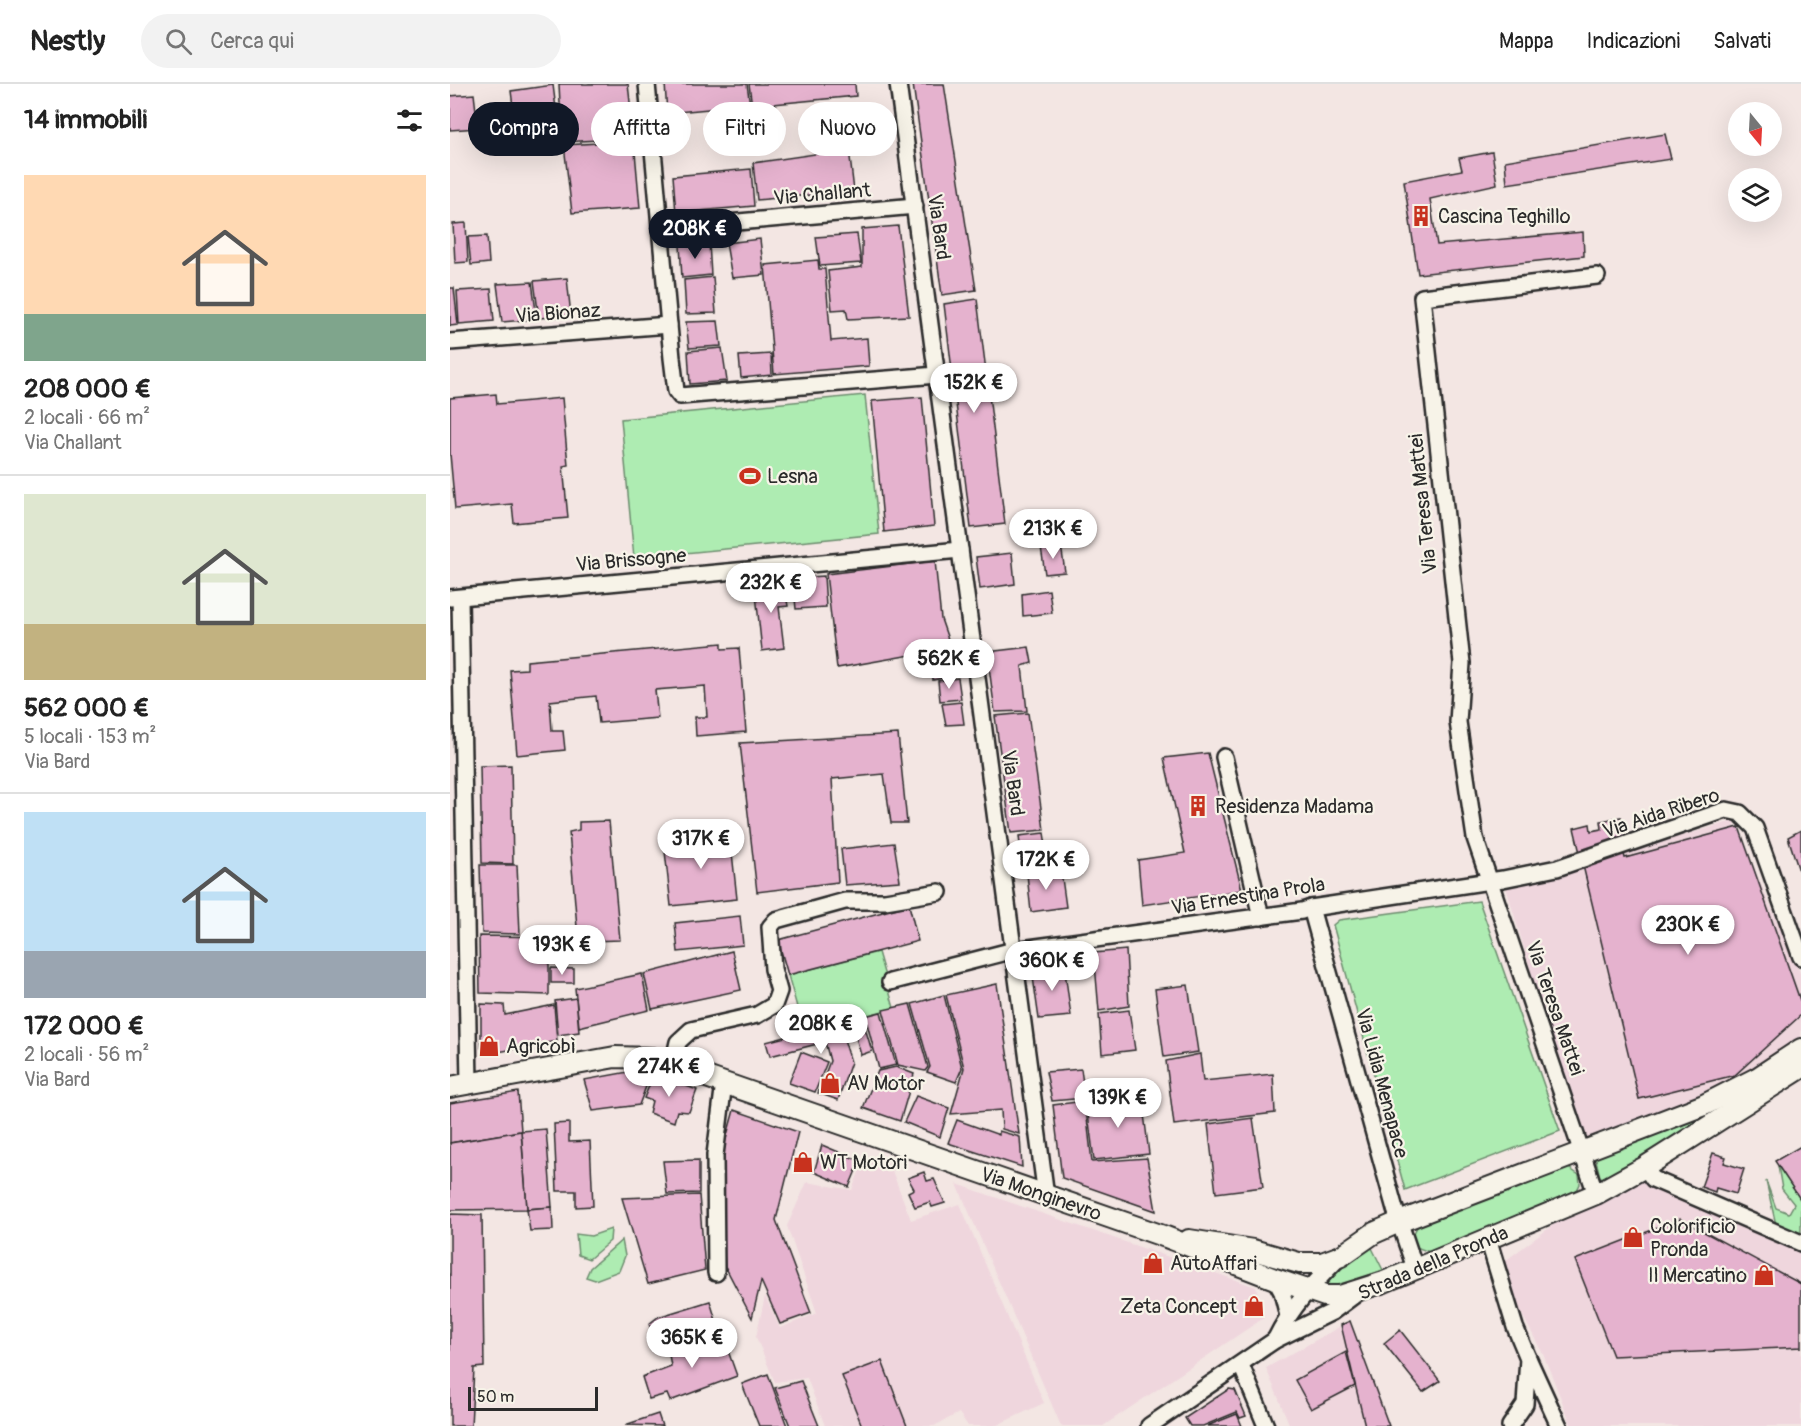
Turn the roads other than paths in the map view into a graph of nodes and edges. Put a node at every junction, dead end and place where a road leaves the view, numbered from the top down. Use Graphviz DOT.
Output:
graph roads {
  1 [pos="647,84"];
  2 [pos="898,84"];
  3 [pos="915,206"];
  4 [pos="661,229"];
  5 [pos="1597,276"];
  6 [pos="669,325"];
  7 [pos="450,342"];
  8 [pos="937,375"];
  9 [pos="960,550"];
  10 [pos="455,598"];
  11 [pos="1224,757"];
  12 [pos="1488,880"];
  13 [pos="939,892"];
  14 [pos="1311,908"];
  15 [pos="1261,917"];
  16 [pos="1014,950"];
  17 [pos="1801,957"];
  18 [pos="890,982"];
  19 [pos="1801,1049"];
  20 [pos="673,1064"];
  21 [pos="1801,1068"];
  22 [pos="724,1082"];
  23 [pos="460,1085"];
  24 [pos="1582,1150"];
  25 [pos="1645,1167"];
  26 [pos="1596,1194"];
  27 [pos="1046,1196"];
  28 [pos="1399,1222"];
  29 [pos="1166,1238"];
  30 [pos="1488,1239"];
  31 [pos="1801,1243"];
  32 [pos="1341,1256"];
  33 [pos="1415,1268"];
  34 [pos="716,1273"];
  35 [pos="1275,1279"];
  36 [pos="1307,1290"];
  37 [pos="1358,1292"];
  38 [pos="1288,1316"];
  39 [pos="1275,1340"];
  40 [pos="1528,1358"];
  41 [pos="1241,1365"];
  42 [pos="1149,1426"];
  43 [pos="1266,1426"];
  44 [pos="1510,1426"];
  45 [pos="1559,1426"];
  1 -- 4 [label="street"];
  2 -- 3 [label="street, Via Bard"];
  3 -- 4 [label="street, Via Challant"];
  3 -- 8 [label="street, Via Bard"];
  4 -- 6 [label="street"];
  5 -- 12 [label="street, Via Teresa Mattei"];
  6 -- 7 [label="street, Via Bionaz"];
  6 -- 8 [label="street"];
  8 -- 9 [label="street, Via Bard"];
  9 -- 10 [label="street, Via Brissogne"];
  9 -- 16 [label="street, Via Bard"];
  10 -- 23 [label="street"];
  11 -- 15 [label="street"];
  12 -- 14 [label="street, Via Ernestina Prola"];
  12 -- 17 [label="street, Via Aida Ribero"];
  12 -- 24 [label="street, Via Teresa Mattei"];
  13 -- 20 [label="street"];
  14 -- 15 [label="street, Via Ernestina Prola"];
  14 -- 28 [label="street, Via Lidia Menapace"];
  15 -- 16 [label="street, Via Ernestina Prola"];
  16 -- 18 [label="street, Via Ernestina Prola"];
  16 -- 27 [label="street, Via Bard"];
  19 -- 24 [label="street"];
  20 -- 22 [label="street, Via Monginevro"];
  20 -- 23 [label="street, Via Monginevro"];
  21 -- 25 [label="street, Strada della Pronda"];
  22 -- 27 [label="street, Via Monginevro"];
  22 -- 34 [label="street"];
  24 -- 26 [label="street"];
  24 -- 28 [label="street"];
  25 -- 26 [label="street, Strada della Pronda"];
  25 -- 31 [label="street"];
  26 -- 30 [label="street, Strada della Pronda"];
  27 -- 29 [label="street, Via Monginevro"];
  28 -- 32 [label="street"];
  28 -- 33 [label="street, Via Lidia Menapace"];
  29 -- 32 [label="street"];
  29 -- 35 [label="street, Via Monginevro"];
  30 -- 33 [label="street, Strada della Pronda"];
  30 -- 40 [label="street"];
  32 -- 36 [label="street, Strada della Pronda"];
  33 -- 37 [label="street, Strada della Pronda"];
  35 -- 36 [label="street, Via Monginevro"];
  35 -- 38 [label="street"];
  36 -- 37 [label="street, Via Monginevro"];
  36 -- 38 [label="street, Strada della Pronda"];
  37 -- 39 [label="street, Strada della Pronda"];
  38 -- 39 [label="street, Strada della Pronda"];
  39 -- 41 [label="street, Strada della Pronda"];
  40 -- 44 [label="street"];
  40 -- 45 [label="street"];
  41 -- 42 [label="street, Strada della Pronda"];
  41 -- 43 [label="street"];
}
